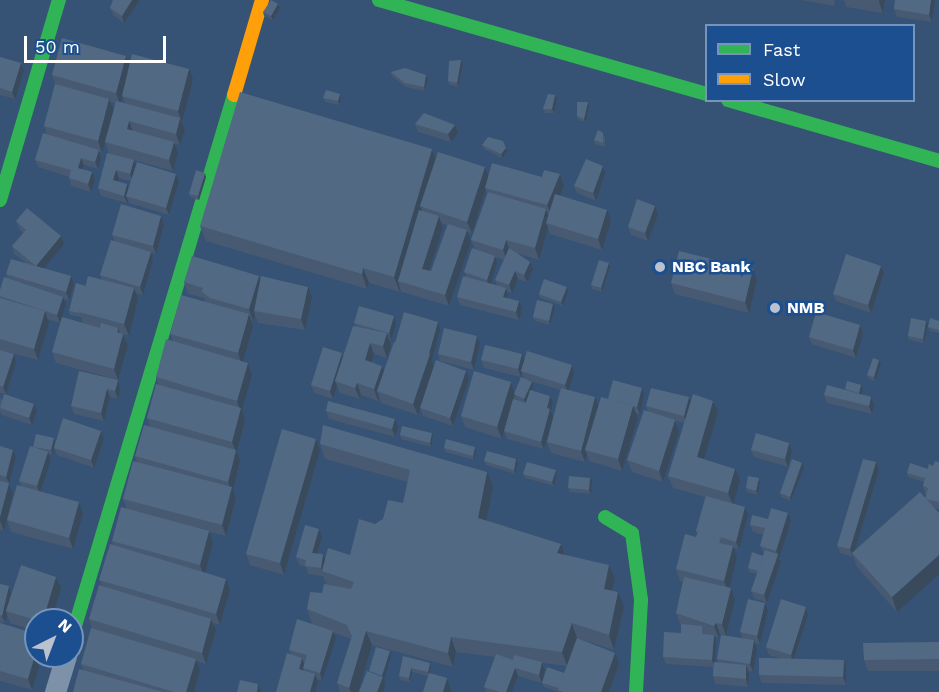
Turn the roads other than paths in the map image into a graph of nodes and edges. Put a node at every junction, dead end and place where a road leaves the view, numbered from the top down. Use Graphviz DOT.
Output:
graph roads {
  1 [pos="59,0"];
  2 [pos="262,0"];
  3 [pos="379,0"];
  4 [pos="705,94"];
  5 [pos="735,102"];
  6 [pos="939,161"];
  7 [pos="1,193"];
  8 [pos="605,517"];
  9 [pos="80,608"];
  10 [pos="62,668"];
  11 [pos="55,692"];
  12 [pos="636,692"];
  1 -- 7 [label="main road"];
  2 -- 9 [label="main road"];
  3 -- 4 [label="main road"];
  5 -- 6 [label="main road"];
  8 -- 12 [label="main road"];
  10 -- 11 [label="street"];
}
